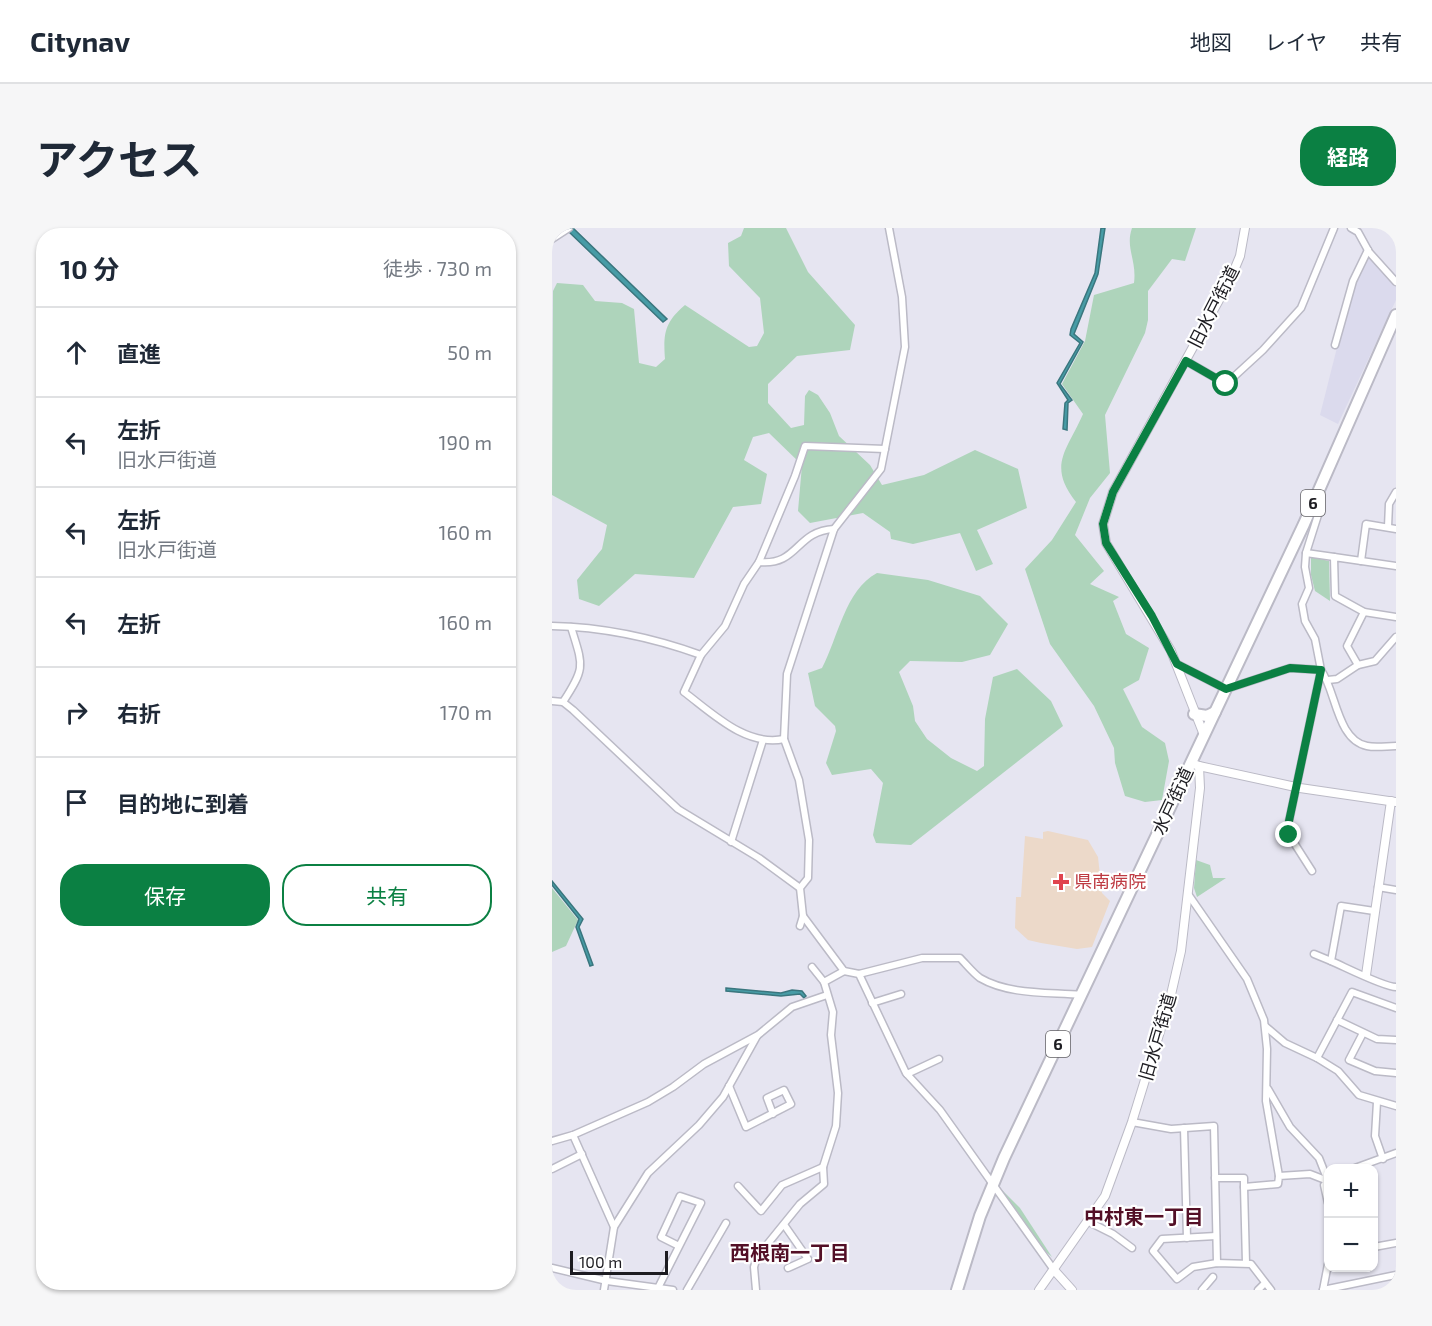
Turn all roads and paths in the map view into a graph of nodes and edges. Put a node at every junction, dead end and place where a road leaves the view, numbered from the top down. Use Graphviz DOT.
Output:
graph roads {
  1 [pos="569,228"];
  2 [pos="889,228"];
  3 [pos="1245,228"];
  4 [pos="1334,228"];
  5 [pos="1351,228"];
  6 [pos="552,239"];
  7 [pos="1368,250"];
  8 [pos="1396,282"];
  9 [pos="1396,315"];
  10 [pos="1335,345"];
  11 [pos="1186,361"];
  12 [pos="885,449"];
  13 [pos="1396,492"];
  14 [pos="1310,512"];
  15 [pos="1388,528"];
  16 [pos="834,529"];
  17 [pos="1396,529"];
  18 [pos="1306,553"];
  19 [pos="1334,558"];
  20 [pos="1361,561"];
  21 [pos="759,562"];
  22 [pos="1396,566"];
  23 [pos="1364,612"];
  24 [pos="1396,617"];
  25 [pos="552,626"];
  26 [pos="570,627"];
  27 [pos="1396,637"];
  28 [pos="701,655"];
  29 [pos="1177,664"];
  30 [pos="1358,665"];
  31 [pos="1321,670"];
  32 [pos="1328,680"];
  33 [pos="1226,689"];
  34 [pos="552,701"];
  35 [pos="563,702"];
  36 [pos="1215,712"];
  37 [pos="1194,714"];
  38 [pos="1204,735"];
  39 [pos="784,739"];
  40 [pos="763,740"];
  41 [pos="1396,746"];
  42 [pos="1195,764"];
  43 [pos="1297,788"];
  44 [pos="1394,801"];
  45 [pos="731,842"];
  46 [pos="1312,871"];
  47 [pos="1378,887"];
  48 [pos="800,888"];
  49 [pos="1396,890"];
  50 [pos="1187,894"];
  51 [pos="1374,911"];
  52 [pos="803,916"];
  53 [pos="800,926"];
  54 [pos="1314,954"];
  55 [pos="1331,961"];
  56 [pos="812,967"];
  57 [pos="844,971"];
  58 [pos="859,974"];
  59 [pos="1366,975"];
  60 [pos="824,982"];
  61 [pos="1396,987"];
  62 [pos="827,994"];
  63 [pos="901,994"];
  64 [pos="1081,994"];
  65 [pos="872,1002"];
  66 [pos="1396,1008"];
  67 [pos="1337,1020"];
  68 [pos="1265,1026"];
  69 [pos="1363,1033"];
  70 [pos="758,1035"];
  71 [pos="1396,1040"];
  72 [pos="1317,1058"];
  73 [pos="939,1059"];
  74 [pos="1396,1072"];
  75 [pos="906,1074"];
  76 [pos="729,1086"];
  77 [pos="1266,1086"];
  78 [pos="1377,1102"];
  79 [pos="1396,1106"];
  80 [pos="773,1113"];
  81 [pos="1132,1122"];
  82 [pos="1184,1128"];
  83 [pos="573,1135"];
  84 [pos="552,1141"];
  85 [pos="1396,1153"];
  86 [pos="582,1154"];
  87 [pos="1383,1159"];
  88 [pos="1367,1164"];
  89 [pos="823,1167"];
  90 [pos="552,1169"];
  91 [pos="1279,1176"];
  92 [pos="1215,1178"];
  93 [pos="992,1184"];
  94 [pos="738,1186"];
  95 [pos="1244,1187"];
  96 [pos="1089,1222"];
  97 [pos="726,1223"];
  98 [pos="785,1226"];
  99 [pos="614,1227"];
  100 [pos="1216,1236"];
  101 [pos="1187,1238"];
  102 [pos="1396,1243"];
  103 [pos="679,1246"];
  104 [pos="1378,1246"];
  105 [pos="1132,1248"];
  106 [pos="1217,1263"];
  107 [pos="1246,1263"];
  108 [pos="552,1268"];
  109 [pos="788,1268"];
  110 [pos="1054,1270"];
  111 [pos="1327,1272"];
  112 [pos="1396,1275"];
  113 [pos="1213,1277"];
  114 [pos="607,1281"];
  115 [pos="1265,1283"];
  116 [pos="658,1288"];
  117 [pos="604,1290"];
  118 [pos="673,1290"];
  119 [pos="687,1290"];
  120 [pos="756,1290"];
  121 [pos="957,1290"];
  122 [pos="1039,1290"];
  123 [pos="1072,1290"];
  124 [pos="1202,1290"];
  125 [pos="1258,1290"];
  126 [pos="1271,1290"];
  127 [pos="1323,1290"];
  1 -- 6 [label="street"];
  2 -- 12 [label="street"];
  3 -- 11 [label="street, 旧水戸街道"];
  4 -- 11 [label="street"];
  5 -- 7 [label="street"];
  7 -- 8 [label="street"];
  7 -- 10 [label="street"];
  9 -- 14 [label="highway, 水戸街道 / 6"];
  11 -- 29 [label="street, 旧水戸街道"];
  12 -- 16 [label="street"];
  12 -- 21 [label="street"];
  13 -- 15 [label="street"];
  14 -- 18 [label="street"];
  14 -- 33 [label="highway, 水戸街道 / 6"];
  15 -- 17 [label="street"];
  15 -- 20 [label="street"];
  16 -- 21 [label="street"];
  16 -- 39 [label="street"];
  18 -- 19 [label="street"];
  18 -- 31 [label="street"];
  19 -- 20 [label="street"];
  19 -- 23 [label="street"];
  20 -- 22 [label="street"];
  21 -- 28 [label="street"];
  23 -- 24 [label="street"];
  23 -- 30 [label="street"];
  25 -- 26 [label="street"];
  26 -- 28 [label="street"];
  26 -- 35 [label="street"];
  27 -- 30 [label="street"];
  28 -- 40 [label="street"];
  29 -- 33 [label="street"];
  29 -- 37 [label="street, 旧水戸街道"];
  30 -- 32 [label="street"];
  31 -- 32 [label="street"];
  31 -- 33 [label="street"];
  31 -- 43 [label="street"];
  32 -- 41 [label="street"];
  33 -- 36 [label="highway, 水戸街道 / 6"];
  34 -- 35 [label="street"];
  35 -- 45 [label="street"];
  36 -- 37 [label="highway"];
  36 -- 38 [label="highway, 水戸街道 / 6"];
  37 -- 38 [label="street, 旧水戸街道"];
  38 -- 42 [label="highway, 水戸街道 / 6"];
  39 -- 40 [label="street"];
  39 -- 48 [label="street"];
  40 -- 45 [label="street"];
  42 -- 43 [label="street"];
  42 -- 50 [label="street, 旧水戸街道"];
  42 -- 64 [label="highway, 水戸街道 / 6"];
  43 -- 44 [label="street"];
  43 -- 46 [label="street"];
  44 -- 47 [label="street"];
  45 -- 48 [label="street"];
  47 -- 49 [label="street"];
  47 -- 51 [label="street"];
  48 -- 52 [label="street"];
  50 -- 68 [label="street"];
  50 -- 81 [label="street, 旧水戸街道"];
  51 -- 55 [label="street"];
  51 -- 59 [label="street"];
  52 -- 53 [label="street"];
  52 -- 57 [label="street"];
  54 -- 55 [label="street"];
  55 -- 59 [label="street"];
  56 -- 60 [label="street"];
  57 -- 58 [label="street"];
  57 -- 60 [label="street"];
  58 -- 64 [label="street"];
  58 -- 65 [label="street"];
  59 -- 61 [label="street"];
  60 -- 62 [label="street"];
  62 -- 70 [label="street"];
  62 -- 89 [label="street"];
  63 -- 65 [label="street"];
  64 -- 93 [label="highway, 水戸街道 / 6"];
  65 -- 75 [label="street"];
  66 -- 67 [label="street"];
  67 -- 69 [label="street"];
  67 -- 72 [label="street"];
  68 -- 72 [label="street"];
  68 -- 77 [label="street"];
  69 -- 71 [label="street"];
  69 -- 74 [label="street"];
  70 -- 76 [label="street"];
  70 -- 83 [label="street"];
  72 -- 78 [label="street"];
  73 -- 75 [label="street"];
  75 -- 93 [label="street"];
  76 -- 80 [label="street"];
  76 -- 99 [label="street"];
  77 -- 91 [label="street"];
  77 -- 91 [label="street"];
  78 -- 79 [label="street"];
  78 -- 87 [label="street"];
  81 -- 82 [label="street"];
  81 -- 96 [label="street, 旧水戸街道"];
  82 -- 92 [label="street"];
  82 -- 101 [label="street"];
  83 -- 84 [label="street"];
  83 -- 86 [label="street"];
  85 -- 87 [label="street"];
  86 -- 90 [label="street"];
  86 -- 99 [label="street"];
  87 -- 88 [label="street"];
  89 -- 94 [label="street"];
  89 -- 98 [label="street"];
  91 -- 95 [label="street"];
  92 -- 95 [label="street"];
  92 -- 100 [label="street"];
  93 -- 110 [label="street"];
  93 -- 121 [label="highway, 水戸街道 / 6"];
  95 -- 107 [label="street"];
  96 -- 105 [label="street"];
  96 -- 110 [label="street, 旧水戸街道"];
  97 -- 119 [label="street"];
  98 -- 109 [label="street"];
  98 -- 120 [label="street"];
  99 -- 114 [label="street"];
  100 -- 101 [label="street"];
  100 -- 106 [label="street"];
  101 -- 106 [label="street"];
  102 -- 104 [label="street"];
  103 -- 103 [label="street"];
  103 -- 116 [label="street"];
  106 -- 107 [label="street"];
  107 -- 115 [label="street"];
  108 -- 114 [label="street"];
  110 -- 122 [label="street, 旧水戸街道"];
  110 -- 123 [label="street"];
  111 -- 127 [label="street"];
  112 -- 127 [label="street"];
  113 -- 124 [label="street"];
  114 -- 116 [label="street"];
  114 -- 117 [label="street"];
  115 -- 125 [label="street"];
  115 -- 126 [label="street"];
  116 -- 118 [label="street"];
}
